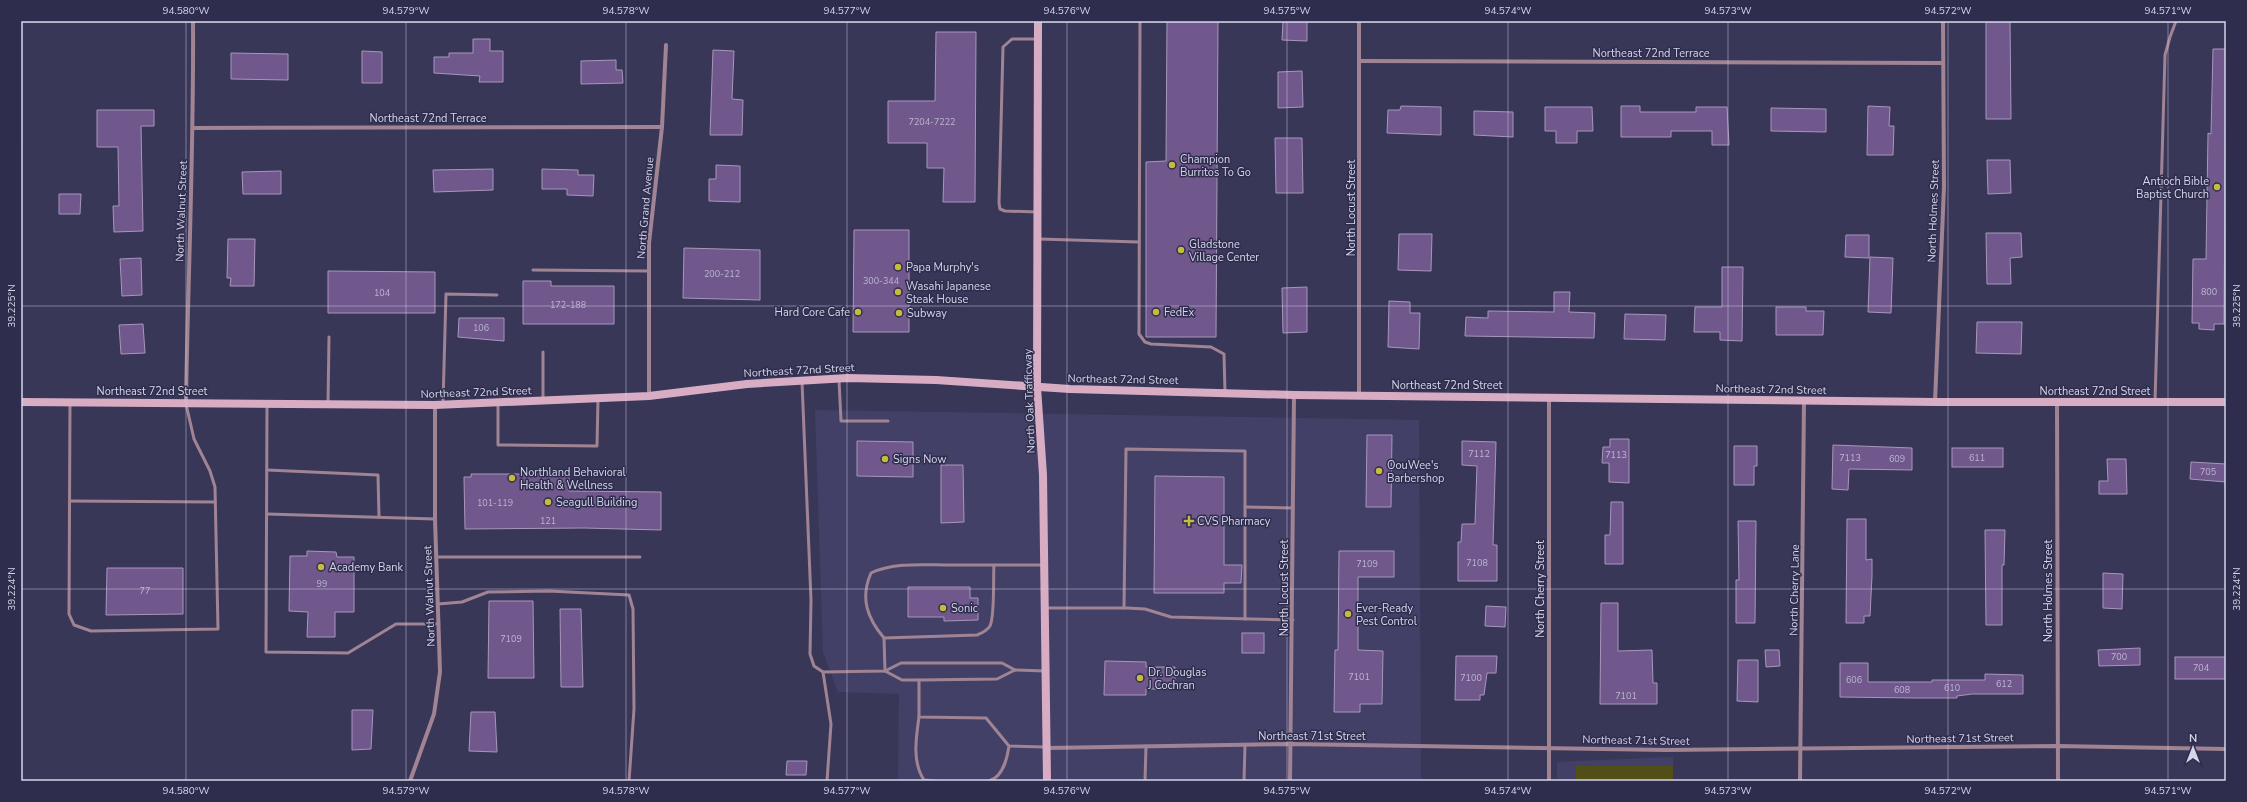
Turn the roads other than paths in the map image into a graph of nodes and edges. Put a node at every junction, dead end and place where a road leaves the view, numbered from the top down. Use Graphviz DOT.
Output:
graph roads {
  1 [pos="193,21"];
  2 [pos="1038,21"];
  3 [pos="1140,21"];
  4 [pos="1359,21"];
  5 [pos="1944,21"];
  6 [pos="2176,21"];
  7 [pos="1038,39"];
  8 [pos="666,45"];
  9 [pos="1359,61"];
  10 [pos="1944,63"];
  11 [pos="662,127"];
  12 [pos="194,128"];
  13 [pos="1037,212"];
  14 [pos="1037,238"];
  15 [pos="1139,242"];
  16 [pos="533,270"];
  17 [pos="649,271"];
  18 [pos="497,295"];
  19 [pos="329,337"];
  20 [pos="543,352"];
  21 [pos="839,378"];
  22 [pos="802,380"];
  23 [pos="1037,387"];
  24 [pos="1225,392"];
  25 [pos="1294,395"];
  26 [pos="650,396"];
  27 [pos="1359,396"];
  28 [pos="1549,397"];
  29 [pos="598,398"];
  30 [pos="543,400"];
  31 [pos="1804,400"];
  32 [pos="21,402"];
  33 [pos="70,402"];
  34 [pos="186,402"];
  35 [pos="498,402"];
  36 [pos="1935,402"];
  37 [pos="2057,402"];
  38 [pos="2155,402"];
  39 [pos="2226,402"];
  40 [pos="267,403"];
  41 [pos="328,404"];
  42 [pos="439,405"];
  43 [pos="888,421"];
  44 [pos="267,470"];
  45 [pos="70,501"];
  46 [pos="215,502"];
  47 [pos="1245,507"];
  48 [pos="1293,508"];
  49 [pos="267,514"];
  50 [pos="379,517"];
  51 [pos="435,519"];
  52 [pos="436,557"];
  53 [pos="640,557"];
  54 [pos="994,565"];
  55 [pos="1044,565"];
  56 [pos="438,604"];
  57 [pos="1045,608"];
  58 [pos="1124,608"];
  59 [pos="1245,619"];
  60 [pos="1293,620"];
  61 [pos="439,624"];
  62 [pos="884,638"];
  63 [pos="1015,670"];
  64 [pos="885,671"];
  65 [pos="1046,671"];
  66 [pos="823,672"];
  67 [pos="919,680"];
  68 [pos="919,718"];
  69 [pos="1290,744"];
  70 [pos="1245,745"];
  71 [pos="1009,746"];
  72 [pos="1146,746"];
  73 [pos="2057,746"];
  74 [pos="1047,748"];
  75 [pos="1549,748"];
  76 [pos="2226,749"];
  77 [pos="1801,750"];
  78 [pos="410,781"];
  79 [pos="629,781"];
  80 [pos="827,781"];
  81 [pos="936,781"];
  82 [pos="989,781"];
  83 [pos="1047,781"];
  84 [pos="1145,781"];
  85 [pos="1244,781"];
  86 [pos="1290,781"];
  87 [pos="1549,781"];
  88 [pos="1800,781"];
  89 [pos="2058,781"];
  1 -- 12 [label="street, North Walnut Street"];
  2 -- 7 [label="main road, North Oak Trafficway"];
  3 -- 15 [label="lane"];
  4 -- 9 [label="street, North Locust Street"];
  5 -- 10 [label="street, North Holmes Street"];
  6 -- 38 [label="lane"];
  7 -- 13 [label="main road, North Oak Trafficway"];
  7 -- 13 [label="lane"];
  8 -- 11 [label="street, North Grand Avenue"];
  9 -- 10 [label="street, Northeast 72nd Terrace"];
  9 -- 27 [label="street, North Locust Street"];
  10 -- 36 [label="street, North Holmes Street"];
  11 -- 12 [label="street, Northeast 72nd Terrace"];
  11 -- 17 [label="street, North Grand Avenue"];
  12 -- 34 [label="street, North Walnut Street"];
  13 -- 14 [label="main road, North Oak Trafficway"];
  14 -- 15 [label="lane"];
  14 -- 23 [label="main road, North Oak Trafficway"];
  15 -- 24 [label="lane"];
  16 -- 17 [label="lane"];
  17 -- 26 [label="street, North Grand Avenue"];
  18 -- 42 [label="lane"];
  19 -- 41 [label="lane"];
  20 -- 30 [label="lane"];
  21 -- 22 [label="main road, Northeast 72nd Street"];
  21 -- 23 [label="main road, Northeast 72nd Street"];
  21 -- 43 [label="lane"];
  22 -- 26 [label="main road, Northeast 72nd Street"];
  22 -- 66 [label="lane"];
  23 -- 24 [label="main road, Northeast 72nd Street"];
  23 -- 55 [label="main road, North Oak Trafficway"];
  24 -- 25 [label="main road, Northeast 72nd Street"];
  25 -- 27 [label="main road, Northeast 72nd Street"];
  25 -- 48 [label="street, North Locust Street"];
  26 -- 29 [label="main road, Northeast 72nd Street"];
  27 -- 28 [label="main road, Northeast 72nd Street"];
  28 -- 31 [label="main road, Northeast 72nd Street"];
  28 -- 75 [label="street, North Cherry Street"];
  29 -- 30 [label="main road, Northeast 72nd Street"];
  29 -- 35 [label="lane"];
  30 -- 35 [label="main road, Northeast 72nd Street"];
  31 -- 36 [label="main road, Northeast 72nd Street"];
  31 -- 77 [label="street, North Cherry Lane"];
  32 -- 33 [label="main road, Northeast 72nd Street"];
  33 -- 34 [label="main road, Northeast 72nd Street"];
  33 -- 45 [label="lane"];
  34 -- 40 [label="main road, Northeast 72nd Street"];
  34 -- 46 [label="lane"];
  35 -- 42 [label="main road, Northeast 72nd Street"];
  36 -- 37 [label="main road, Northeast 72nd Street"];
  37 -- 38 [label="main road, Northeast 72nd Street"];
  37 -- 73 [label="street, North Holmes Street"];
  38 -- 39 [label="main road, Northeast 72nd Street"];
  40 -- 41 [label="main road, Northeast 72nd Street"];
  40 -- 44 [label="lane"];
  41 -- 42 [label="main road, Northeast 72nd Street"];
  42 -- 51 [label="street, North Walnut Street"];
  44 -- 49 [label="lane"];
  44 -- 50 [label="lane"];
  45 -- 46 [label="lane"];
  45 -- 46 [label="lane"];
  47 -- 48 [label="lane"];
  47 -- 58 [label="lane"];
  47 -- 59 [label="lane"];
  48 -- 60 [label="street, North Locust Street"];
  49 -- 50 [label="lane"];
  49 -- 61 [label="lane"];
  50 -- 51 [label="lane"];
  51 -- 52 [label="street, North Walnut Street"];
  52 -- 53 [label="lane"];
  52 -- 56 [label="street, North Walnut Street"];
  54 -- 55 [label="lane"];
  54 -- 62 [label="lane"];
  54 -- 62 [label="lane"];
  55 -- 57 [label="main road, North Oak Trafficway"];
  56 -- 61 [label="street, North Walnut Street"];
  56 -- 79 [label="lane"];
  57 -- 58 [label="lane"];
  57 -- 65 [label="main road, North Oak Trafficway"];
  58 -- 59 [label="lane"];
  59 -- 60 [label="lane"];
  60 -- 69 [label="street, North Locust Street"];
  61 -- 78 [label="street, North Walnut Street"];
  62 -- 64 [label="lane"];
  63 -- 64 [label="lane"];
  63 -- 65 [label="lane"];
  63 -- 67 [label="lane"];
  64 -- 66 [label="lane"];
  64 -- 67 [label="lane"];
  65 -- 74 [label="main road, North Oak Trafficway"];
  66 -- 80 [label="lane"];
  67 -- 68 [label="lane"];
  68 -- 71 [label="lane"];
  68 -- 81 [label="lane"];
  69 -- 70 [label="street, Northeast 71st Street"];
  69 -- 75 [label="street, Northeast 71st Street"];
  69 -- 86 [label="street, North Locust Street"];
  70 -- 72 [label="street, Northeast 71st Street"];
  70 -- 85 [label="lane"];
  71 -- 74 [label="lane"];
  71 -- 82 [label="lane"];
  72 -- 74 [label="street, Northeast 71st Street"];
  72 -- 84 [label="lane"];
  73 -- 76 [label="street, Northeast 71st Street"];
  73 -- 77 [label="street, Northeast 71st Street"];
  73 -- 89 [label="street, North Holmes Street"];
  74 -- 83 [label="main road, North Oak Trafficway"];
  75 -- 77 [label="street, Northeast 71st Street"];
  75 -- 87 [label="street, North Cherry Street"];
  77 -- 88 [label="street, North Cherry Lane"];
}
